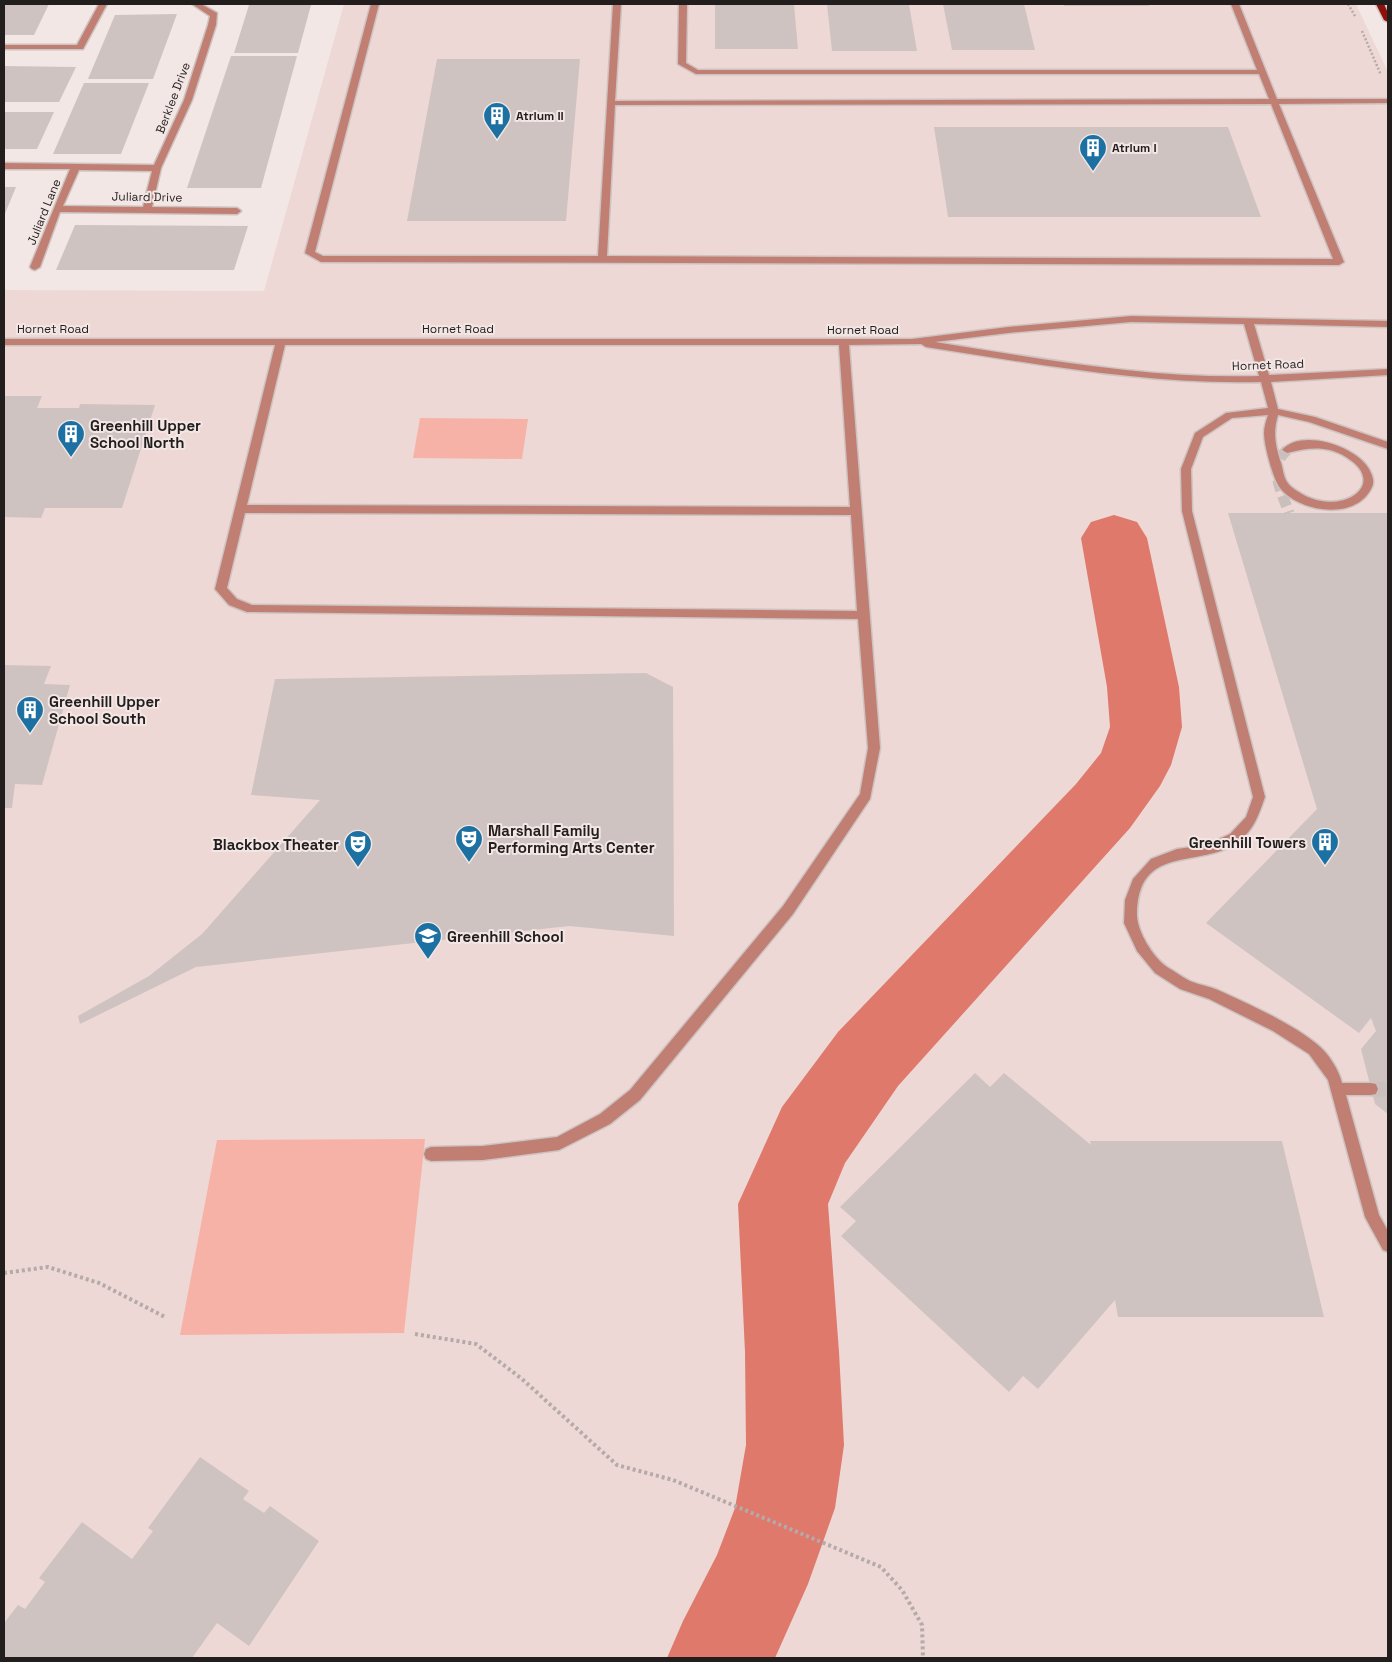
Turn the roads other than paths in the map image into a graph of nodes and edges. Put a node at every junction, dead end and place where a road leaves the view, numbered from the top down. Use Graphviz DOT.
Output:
graph roads {
  1 [pos="103,4"];
  2 [pos="196,4"];
  3 [pos="375,4"];
  4 [pos="617,4"];
  5 [pos="683,4"];
  6 [pos="1235,4"];
  7 [pos="1380,4"];
  8 [pos="1388,20"];
  9 [pos="4,47"];
  10 [pos="1263,72"];
  11 [pos="1275,101"];
  12 [pos="1388,101"];
  13 [pos="612,103"];
  14 [pos="4,166"];
  15 [pos="76,166"];
  16 [pos="157,168"];
  17 [pos="57,208"];
  18 [pos="147,209"];
  19 [pos="237,211"];
  20 [pos="602,259"];
  21 [pos="35,267"];
  22 [pos="1248,320"];
  23 [pos="1388,324"];
  24 [pos="4,342"];
  25 [pos="281,342"];
  26 [pos="844,342"];
  27 [pos="912,342"];
  28 [pos="1388,372"];
  29 [pos="1264,378"];
  30 [pos="1274,412"];
  31 [pos="1388,446"];
  32 [pos="1287,450"];
  33 [pos="241,509"];
  34 [pos="856,511"];
  35 [pos="863,615"];
  36 [pos="1337,1089"];
  37 [pos="1371,1089"];
  38 [pos="431,1154"];
  39 [pos="1388,1245"];
  1 -- 9 [label="street"];
  2 -- 16 [label="street, Berklee Drive"];
  3 -- 20 [label="street"];
  4 -- 13 [label="street"];
  5 -- 10 [label="street"];
  6 -- 10 [label="street"];
  7 -- 8 [label="main road"];
  10 -- 11 [label="street"];
  11 -- 12 [label="street"];
  11 -- 13 [label="street"];
  11 -- 20 [label="street"];
  13 -- 20 [label="street"];
  14 -- 15 [label="street, Juliard Drive"];
  15 -- 16 [label="street, Juliard Drive"];
  15 -- 17 [label="street, Juliard Lane"];
  16 -- 18 [label="street, Berklee Drive"];
  17 -- 18 [label="street, Juliard Drive"];
  17 -- 21 [label="street, Juliard Lane"];
  18 -- 19 [label="street, Juliard Drive"];
  22 -- 23 [label="street, Hornet Road"];
  22 -- 27 [label="street, Hornet Road"];
  22 -- 29 [label="street"];
  24 -- 25 [label="street, Hornet Road"];
  25 -- 26 [label="street, Hornet Road"];
  25 -- 33 [label="street"];
  26 -- 27 [label="street, Hornet Road"];
  26 -- 34 [label="street"];
  27 -- 29 [label="street, Hornet Road"];
  28 -- 29 [label="street, Hornet Road"];
  29 -- 30 [label="street"];
  30 -- 31 [label="street"];
  30 -- 32 [label="street"];
  30 -- 36 [label="street"];
  33 -- 34 [label="street"];
  33 -- 35 [label="street"];
  34 -- 35 [label="street"];
  35 -- 38 [label="street"];
  36 -- 37 [label="street"];
  36 -- 39 [label="street"];
}
